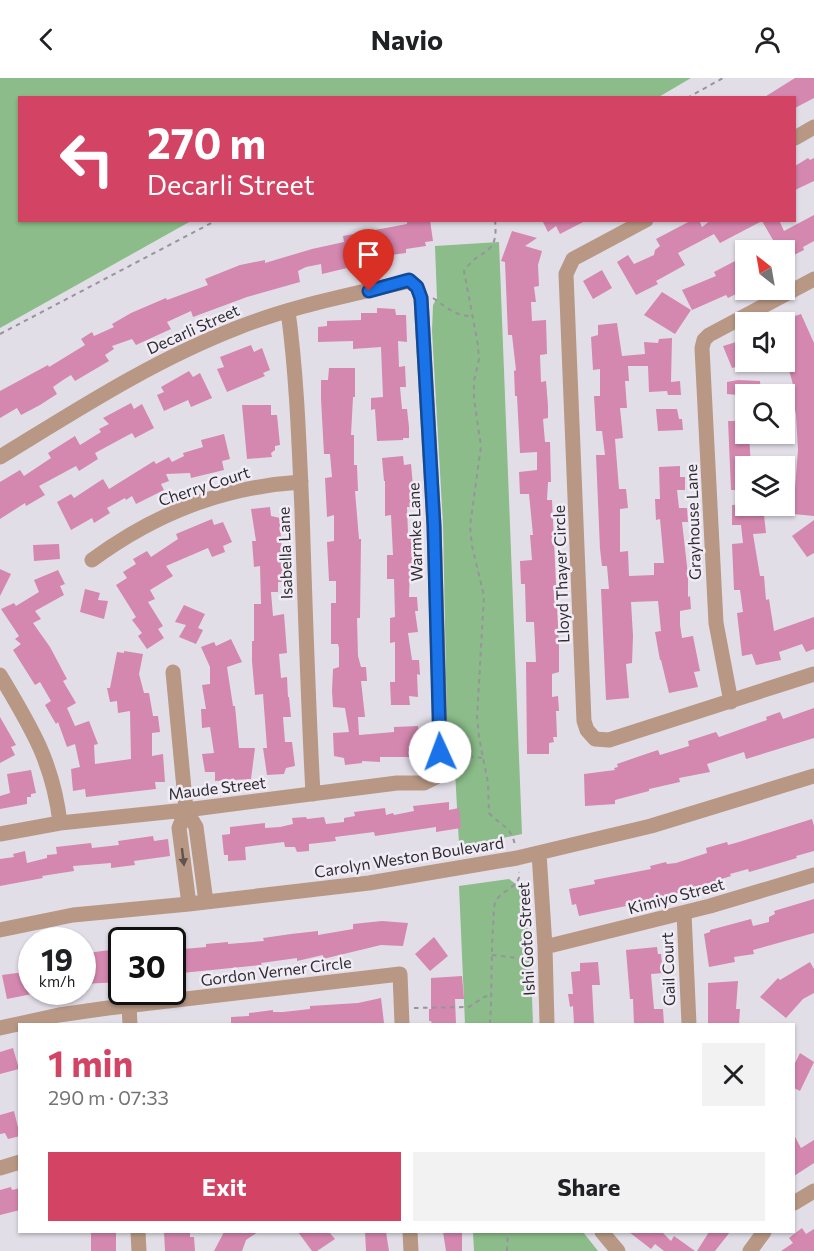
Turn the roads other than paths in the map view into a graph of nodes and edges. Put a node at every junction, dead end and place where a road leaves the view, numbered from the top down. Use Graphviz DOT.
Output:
graph roads {
  1 [pos="814,127"];
  2 [pos="796,137"];
  3 [pos="642,222"];
  4 [pos="813,281"];
  5 [pos="419,293"];
  6 [pos="288,311"];
  7 [pos="0,457"];
  8 [pos="301,482"];
  9 [pos="93,560"];
  10 [pos="173,672"];
  11 [pos="814,674"];
  12 [pos="0,675"];
  13 [pos="731,702"];
  14 [pos="439,770"];
  15 [pos="814,776"];
  16 [pos="313,794"];
  17 [pos="186,810"];
  18 [pos="60,824"];
  19 [pos="0,834"];
  20 [pos="539,853"];
  21 [pos="814,875"];
  22 [pos="206,902"];
  23 [pos="189,904"];
  24 [pos="684,913"];
  25 [pos="0,930"];
  26 [pos="545,953"];
  27 [pos="129,1006"];
  28 [pos="23,1023"];
  29 [pos="130,1023"];
  30 [pos="402,1023"];
  31 [pos="547,1023"];
  32 [pos="689,1023"];
  33 [pos="18,1024"];
  34 [pos="0,1028"];
  35 [pos="18,1162"];
  36 [pos="0,1168"];
  37 [pos="814,1191"];
  38 [pos="795,1202"];
  39 [pos="138,1233"];
  40 [pos="410,1233"];
  41 [pos="603,1233"];
  42 [pos="763,1233"];
  43 [pos="139,1251"];
  44 [pos="411,1251"];
  45 [pos="618,1251"];
  46 [pos="750,1251"];
  1 -- 2 [label="street"];
  3 -- 13 [label="street, Lloyd Thayer Circle"];
  4 -- 13 [label="street, Grayhouse Lane"];
  5 -- 6 [label="street, Decarli Street"];
  5 -- 14 [label="street, Warmke Lane"];
  6 -- 7 [label="street, Decarli Street"];
  6 -- 8 [label="street, Isabella Lane"];
  8 -- 9 [label="street, Cherry Court"];
  8 -- 16 [label="street, Isabella Lane"];
  10 -- 17 [label="street"];
  11 -- 13 [label="street, Lloyd Thayer Circle"];
  12 -- 18 [label="street"];
  14 -- 16 [label="street, Maude Street"];
  15 -- 20 [label="street, Carolyn Weston Boulevard"];
  16 -- 17 [label="street, Maude Street"];
  17 -- 18 [label="street, Maude Street"];
  17 -- 22 [label="street"];
  17 -- 23 [label="street, one-way"];
  18 -- 19 [label="street, Maude Street"];
  20 -- 22 [label="street, Carolyn Weston Boulevard"];
  20 -- 26 [label="street, Ishi Goto Street"];
  21 -- 24 [label="street, Kimiyo Street"];
  22 -- 23 [label="street, Carolyn Weston Boulevard"];
  23 -- 25 [label="street, Carolyn Weston Boulevard"];
  24 -- 26 [label="street, Kimiyo Street"];
  24 -- 32 [label="street, Gail Court"];
  26 -- 31 [label="street, Ishi Goto Street"];
  27 -- 28 [label="street, Gordon Verner Circle"];
  27 -- 29 [label="street"];
  27 -- 30 [label="street, Gordon Verner Circle"];
  33 -- 34 [label="street, Gordon Verner Circle"];
  35 -- 36 [label="street"];
  37 -- 38 [label="street"];
  39 -- 43 [label="street"];
  40 -- 44 [label="street"];
  41 -- 45 [label="street"];
  42 -- 46 [label="street"];
}
